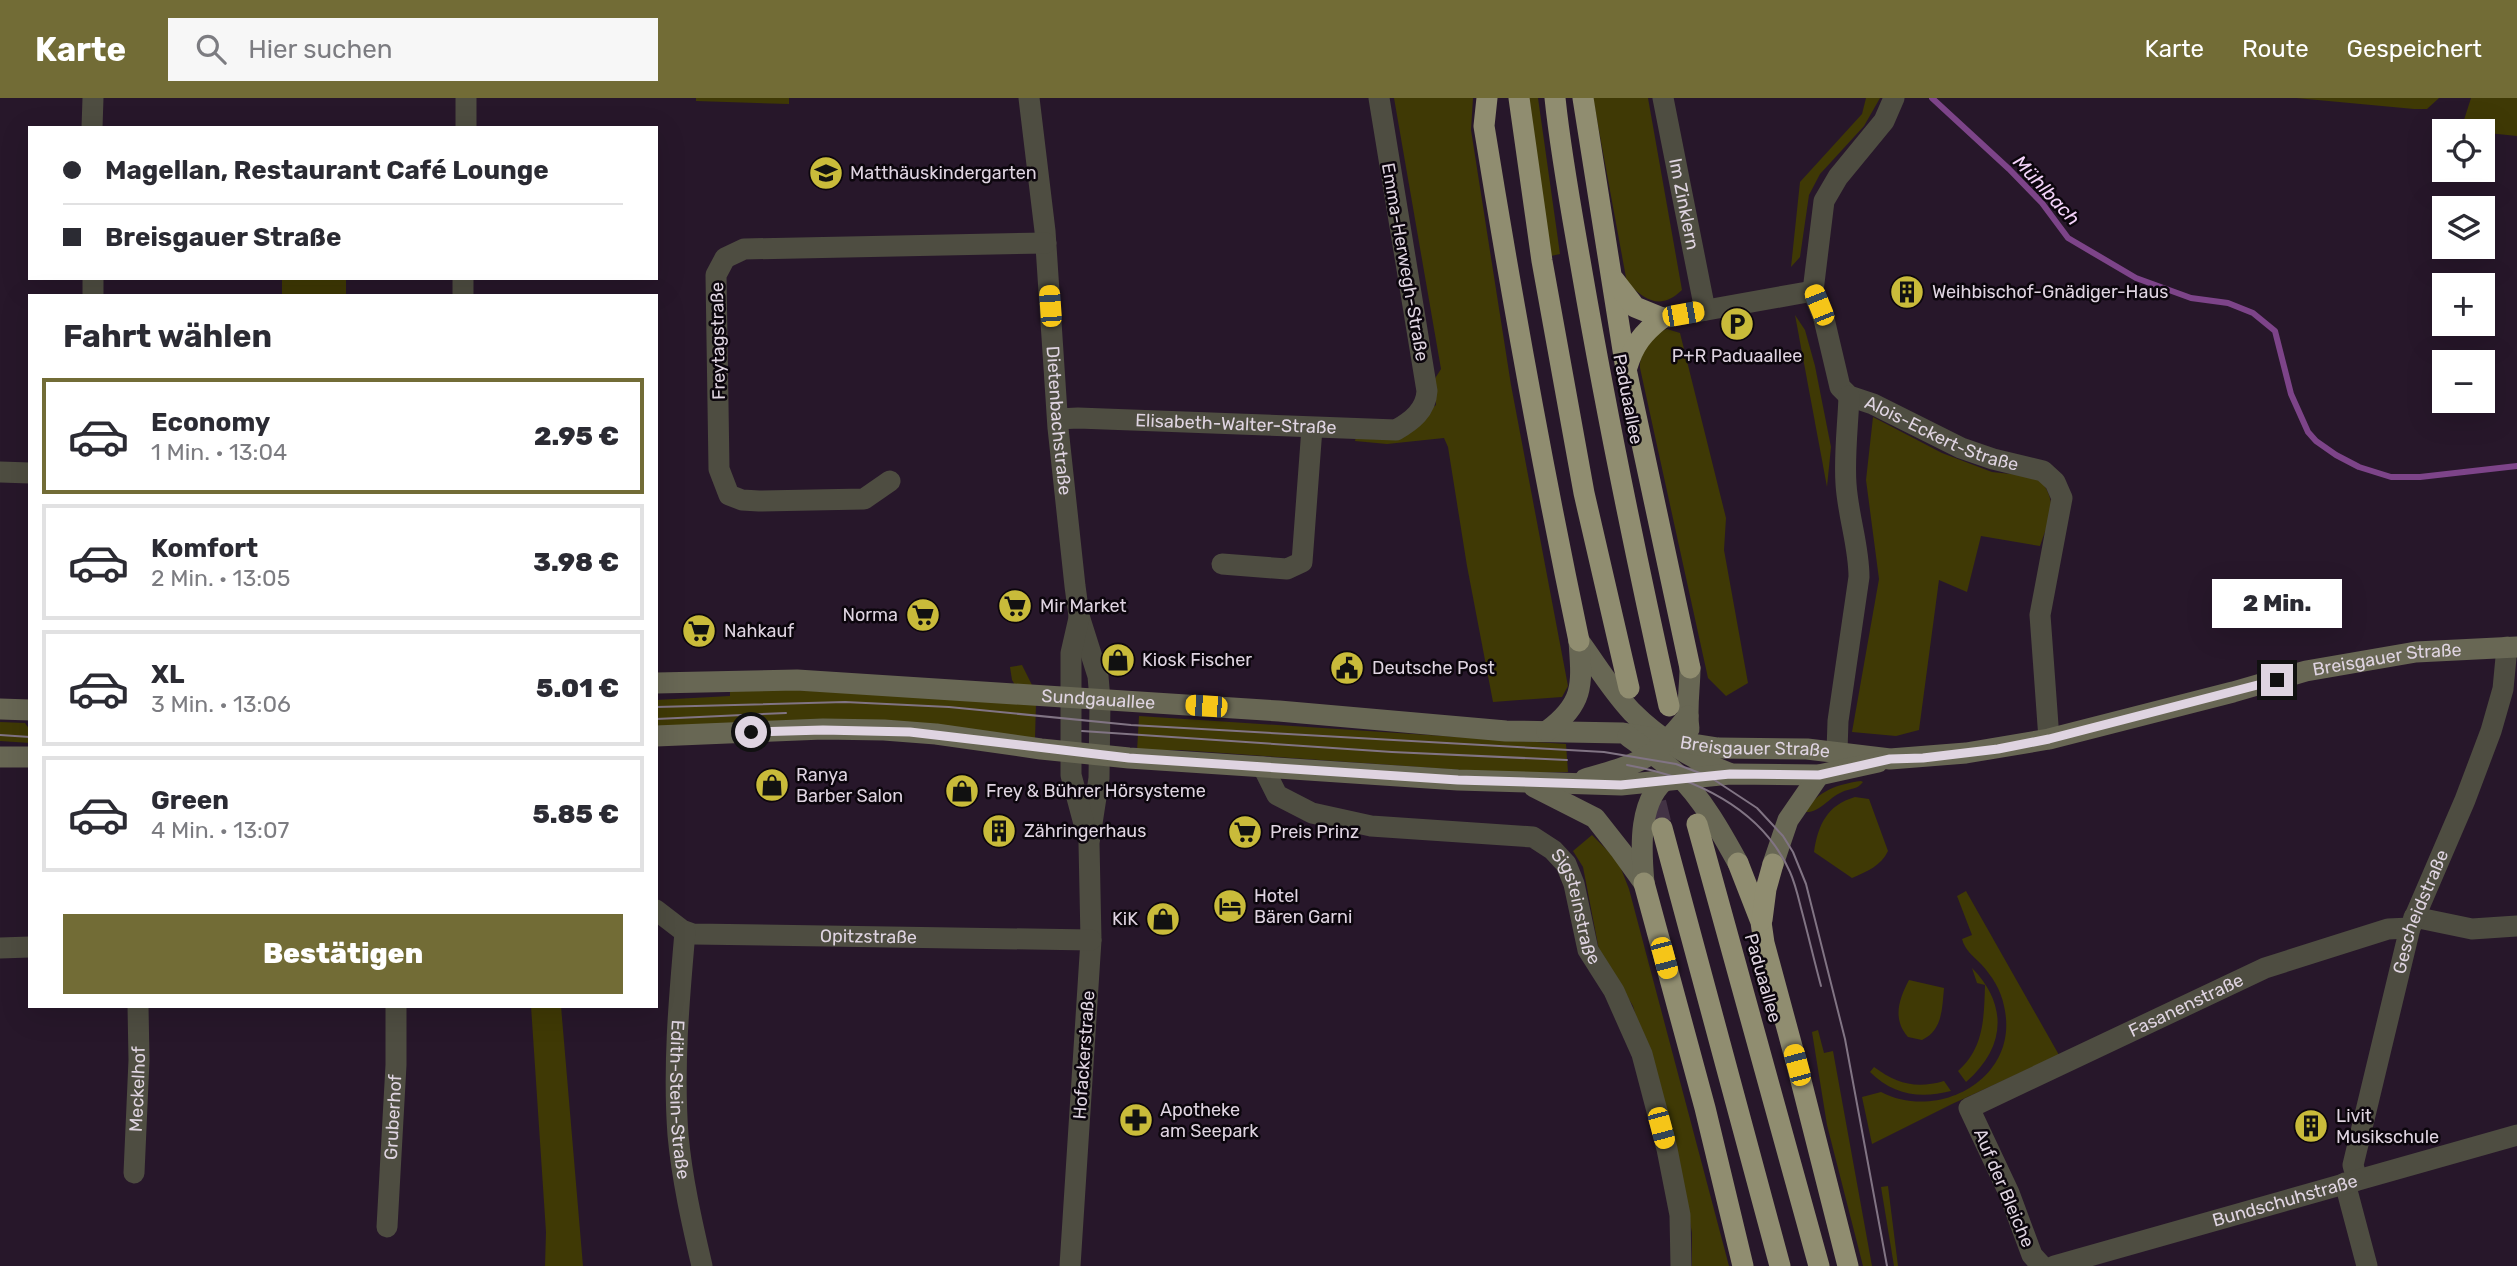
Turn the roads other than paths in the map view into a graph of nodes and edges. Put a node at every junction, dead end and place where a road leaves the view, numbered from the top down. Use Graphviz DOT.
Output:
graph roads {
  1 [pos="93,98"];
  2 [pos="466,98"];
  3 [pos="1029,98"];
  4 [pos="1379,98"];
  5 [pos="1487,98"];
  6 [pos="1520,98"];
  7 [pos="1555,98"];
  8 [pos="1583,98"];
  9 [pos="1662,98"];
  10 [pos="1894,98"];
  11 [pos="92,126"];
  12 [pos="466,126"];
  13 [pos="1046,243"];
  14 [pos="1611,275"];
  15 [pos="1813,291"];
  16 [pos="1705,310"];
  17 [pos="1662,318"];
  18 [pos="1626,369"];
  19 [pos="1849,396"];
  20 [pos="1058,419"];
  21 [pos="1412,421"];
  22 [pos="1312,428"];
  23 [pos="0,472"];
  24 [pos="28,473"];
  25 [pos="890,481"];
  26 [pos="1222,565"];
  27 [pos="1079,616"];
  28 [pos="1579,641"];
  29 [pos="2512,647"];
  30 [pos="1690,668"];
  31 [pos="658,683"];
  32 [pos="1620,687"];
  33 [pos="1071,698"];
  34 [pos="1100,700"];
  35 [pos="1669,706"];
  36 [pos="1689,707"];
  37 [pos="0,709"];
  38 [pos="28,710"];
  39 [pos="1546,731"];
  40 [pos="658,736"];
  41 [pos="2049,739"];
  42 [pos="1071,740"];
  43 [pos="1664,743"];
  44 [pos="1099,744"];
  45 [pos="0,757"];
  46 [pos="28,757"];
  47 [pos="1840,761"];
  48 [pos="1698,764"];
  49 [pos="1263,767"];
  50 [pos="1633,774"];
  51 [pos="1819,775"];
  52 [pos="1525,783"];
  53 [pos="1700,815"];
  54 [pos="1653,828"];
  55 [pos="1089,843"];
  56 [pos="1738,863"];
  57 [pos="1773,864"];
  58 [pos="1644,883"];
  59 [pos="658,912"];
  60 [pos="1761,922"];
  61 [pos="2412,922"];
  62 [pos="2517,926"];
  63 [pos="685,932"];
  64 [pos="1091,940"];
  65 [pos="28,947"];
  66 [pos="0,948"];
  67 [pos="138,1008"];
  68 [pos="396,1008"];
  69 [pos="1969,1108"];
  70 [pos="2517,1135"];
  71 [pos="134,1173"];
  72 [pos="2351,1182"];
  73 [pos="387,1227"];
  74 [pos="702,1266"];
  75 [pos="1070,1266"];
  76 [pos="1681,1266"];
  77 [pos="1743,1266"];
  78 [pos="1780,1266"];
  79 [pos="1819,1266"];
  80 [pos="1847,1266"];
  81 [pos="2042,1266"];
  82 [pos="2053,1266"];
  83 [pos="2367,1266"];
  1 -- 11 [label="street"];
  2 -- 12 [label="street"];
  3 -- 13 [label="street, Dietenbachstraße"];
  4 -- 21 [label="street, Emma-Herwegh-Straße"];
  5 -- 28 [label="highway"];
  6 -- 32 [label="highway"];
  7 -- 35 [label="highway, Paduaallee"];
  8 -- 14 [label="highway"];
  9 -- 16 [label="street, Im Zinklern"];
  10 -- 15 [label="street, Alois-Eckert-Straße"];
  13 -- 20 [label="street, Dietenbachstraße"];
  13 -- 25 [label="street, Freytagstraße"];
  14 -- 17 [label="highway"];
  14 -- 18 [label="highway"];
  15 -- 16 [label="street"];
  15 -- 19 [label="street, Alois-Eckert-Straße"];
  16 -- 17 [label="street"];
  17 -- 18 [label="highway"];
  18 -- 30 [label="highway"];
  19 -- 41 [label="street, Alois-Eckert-Straße"];
  19 -- 47 [label="street"];
  20 -- 22 [label="street, Elisabeth-Walter-Straße"];
  20 -- 27 [label="street, Dietenbachstraße"];
  21 -- 22 [label="street, Elisabeth-Walter-Straße"];
  22 -- 26 [label="street"];
  23 -- 24 [label="street"];
  27 -- 33 [label="street, Dietenbachstraße"];
  27 -- 34 [label="street, Dietenbachstraße"];
  28 -- 32 [label="street"];
  28 -- 39 [label="street"];
  29 -- 41 [label="street, Breisgauer Straße"];
  29 -- 61 [label="street, Gescheidstraße"];
  30 -- 36 [label="street"];
  31 -- 33 [label="street, Sundgauallee"];
  32 -- 43 [label="street"];
  33 -- 34 [label="street, Sundgauallee"];
  33 -- 42 [label="street, Dietenbachstraße"];
  34 -- 39 [label="street, Sundgauallee"];
  34 -- 44 [label="street, Dietenbachstraße"];
  36 -- 43 [label="street"];
  36 -- 48 [label="street"];
  37 -- 38 [label="street"];
  39 -- 43 [label="street, Sundgauallee"];
  40 -- 42 [label="street"];
  41 -- 47 [label="street, Breisgauer Straße"];
  42 -- 44 [label="street"];
  42 -- 55 [label="street, Hofackerstraße"];
  43 -- 48 [label="street"];
  43 -- 48 [label="street, Breisgauer Straße"];
  43 -- 50 [label="street"];
  44 -- 49 [label="street"];
  44 -- 55 [label="street, Hofackerstraße"];
  45 -- 46 [label="street"];
  47 -- 48 [label="street, Breisgauer Straße"];
  47 -- 51 [label="street, Breisgauer Straße"];
  48 -- 50 [label="street, Breisgauer Straße"];
  48 -- 51 [label="street, Breisgauer Straße"];
  48 -- 53 [label="street"];
  48 -- 54 [label="street"];
  49 -- 52 [label="street"];
  49 -- 76 [label="street, Sigsteinstraße"];
  50 -- 52 [label="street"];
  51 -- 57 [label="street"];
  52 -- 58 [label="street"];
  53 -- 56 [label="street"];
  53 -- 79 [label="highway, Paduaallee"];
  54 -- 58 [label="street"];
  54 -- 78 [label="highway"];
  55 -- 64 [label="street, Hofackerstraße"];
  56 -- 60 [label="highway"];
  57 -- 60 [label="highway"];
  58 -- 77 [label="highway"];
  59 -- 63 [label="street"];
  60 -- 80 [label="highway"];
  61 -- 62 [label="street, Fasanenstraße"];
  61 -- 69 [label="street, Fasanenstraße"];
  61 -- 72 [label="street, Gescheidstraße"];
  63 -- 64 [label="street, Opitzstraße"];
  63 -- 74 [label="street, Edith-Stein-Straße"];
  64 -- 75 [label="street, Hofackerstraße"];
  65 -- 66 [label="street"];
  67 -- 71 [label="street, Meckelhof"];
  68 -- 73 [label="street, Gruberhof"];
  69 -- 81 [label="street, Auf der Bleiche"];
  70 -- 72 [label="street, Bundschuhstraße"];
  72 -- 82 [label="street, Bundschuhstraße"];
  72 -- 83 [label="street, Gescheidstraße"];
}
